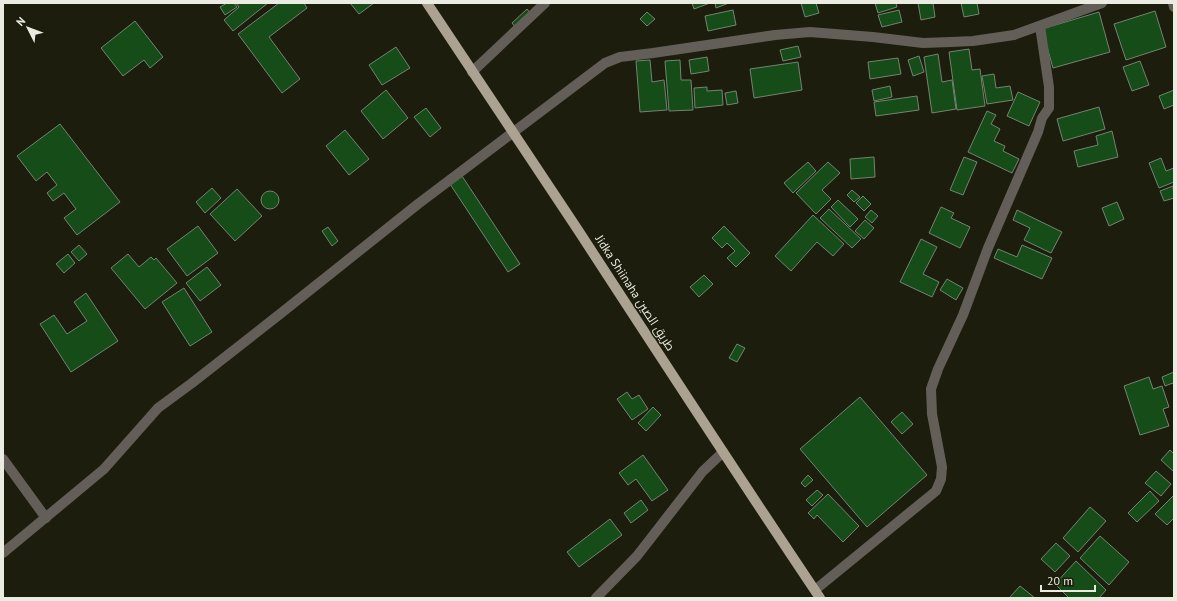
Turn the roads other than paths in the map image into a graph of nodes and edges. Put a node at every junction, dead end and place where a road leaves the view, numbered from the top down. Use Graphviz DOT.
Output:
graph roads {
  1 [pos="427,3"];
  2 [pos="545,3"];
  3 [pos="1102,3"];
  4 [pos="1173,3"];
  5 [pos="1174,7"];
  6 [pos="1040,26"];
  7 [pos="472,72"];
  8 [pos="514,132"];
  9 [pos="723,452"];
  10 [pos="3,459"];
  11 [pos="46,518"];
  12 [pos="3,553"];
  13 [pos="817,594"];
  14 [pos="596,598"];
  1 -- 7 [label="main road, Jidka Shiinaha طريق الصين"];
  2 -- 7 [label="street"];
  3 -- 6 [label="street"];
  4 -- 5 [label="street"];
  6 -- 8 [label="street"];
  6 -- 13 [label="street"];
  7 -- 8 [label="main road, Jidka Shiinaha طريق الصين"];
  8 -- 9 [label="main road, Jidka Shiinaha طريق الصين"];
  8 -- 11 [label="street"];
  9 -- 13 [label="main road, Jidka Shiinaha طريق الصين"];
  9 -- 14 [label="street"];
  10 -- 11 [label="street"];
  11 -- 12 [label="street"];
}
